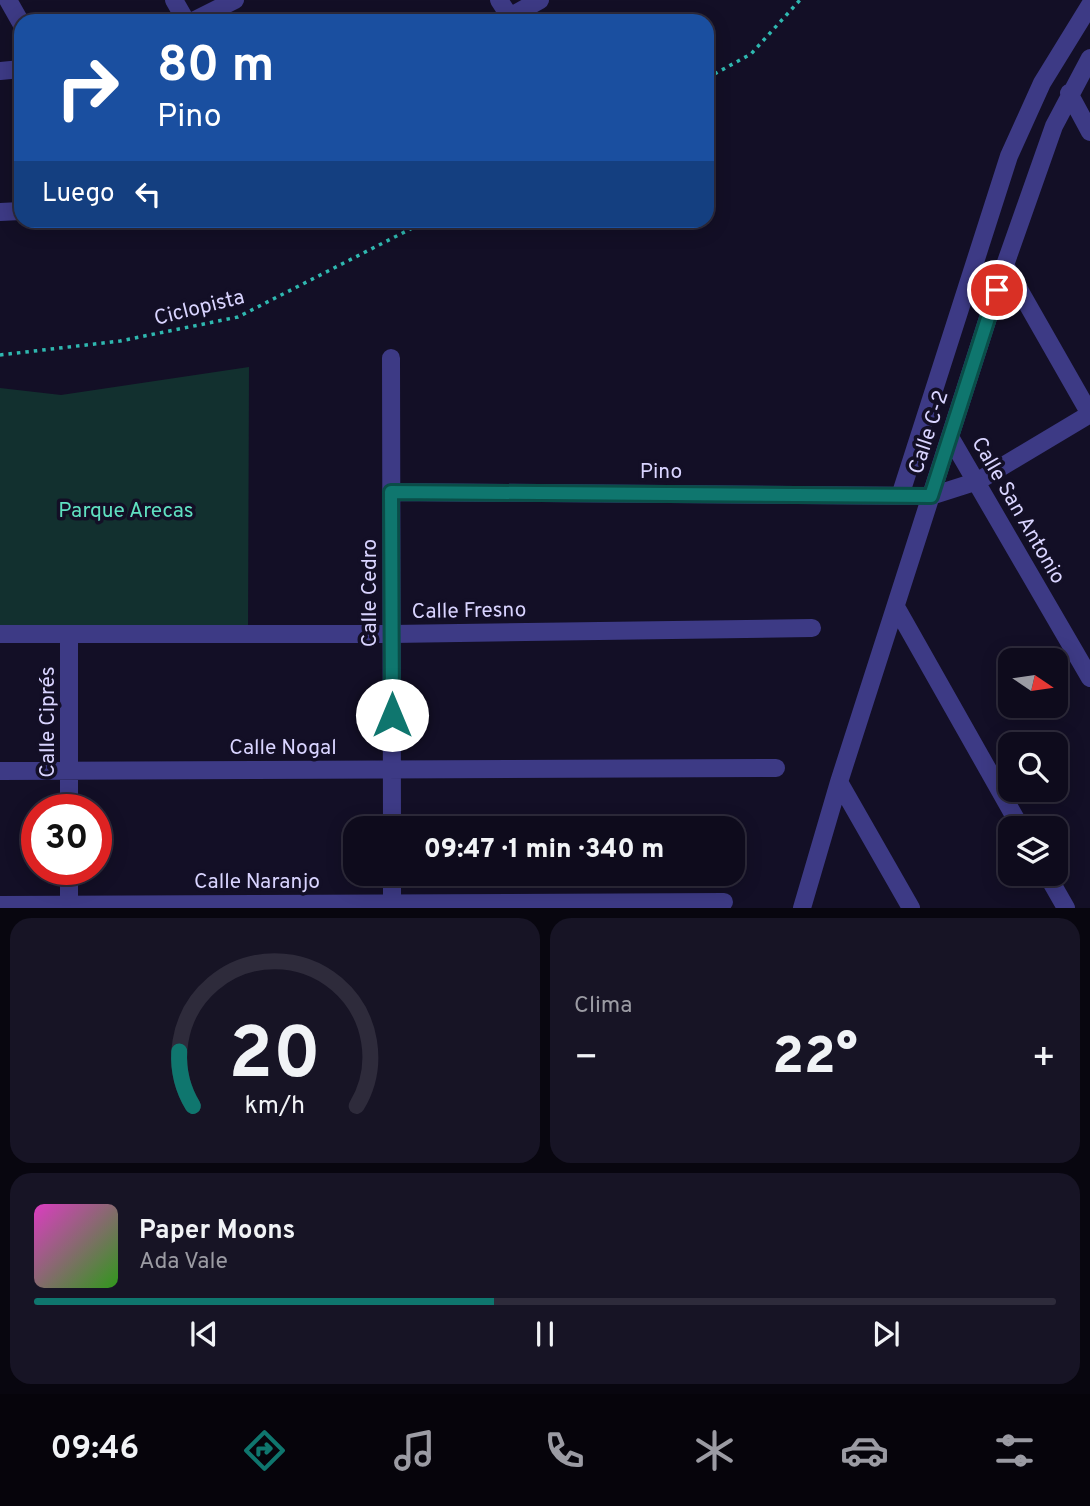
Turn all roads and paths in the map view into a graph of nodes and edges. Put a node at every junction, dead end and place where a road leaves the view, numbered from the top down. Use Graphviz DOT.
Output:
graph roads {
  1 [pos="235,0"];
  2 [pos="540,0"];
  3 [pos="800,0"];
  4 [pos="1090,5"];
  5 [pos="207,14"];
  6 [pos="515,14"];
  7 [pos="1090,58"];
  8 [pos="714,74"];
  9 [pos="1069,93"];
  10 [pos="1090,132"];
  11 [pos="412,228"];
  12 [pos="1005,265"];
  13 [pos="0,355"];
  14 [pos="391,358"];
  15 [pos="1090,414"];
  16 [pos="950,437"];
  17 [pos="978,481"];
  18 [pos="391,492"];
  19 [pos="900,496"];
  20 [pos="931,496"];
  21 [pos="896,607"];
  22 [pos="812,628"];
  23 [pos="0,634"];
  24 [pos="69,634"];
  25 [pos="392,634"];
  26 [pos="1090,678"];
  27 [pos="776,768"];
  28 [pos="392,769"];
  29 [pos="70,770"];
  30 [pos="0,771"];
  31 [pos="839,782"];
  32 [pos="69,794"];
  33 [pos="392,816"];
  34 [pos="1014,816"];
  35 [pos="69,885"];
  36 [pos="392,886"];
  37 [pos="1053,886"];
  38 [pos="724,902"];
  39 [pos="0,905"];
  40 [pos="392,905"];
  41 [pos="69,906"];
  42 [pos="802,908"];
  43 [pos="911,908"];
  44 [pos="1066,908"];
  1 -- 5 [label="street"];
  2 -- 6 [label="street"];
  3 -- 8 [label="path"];
  4 -- 19 [label="street, Calle C-2"];
  7 -- 9 [label="street, Calle C-2"];
  9 -- 10 [label="street"];
  9 -- 12 [label="street, Calle C-2"];
  11 -- 13 [label="path, Ciclopista"];
  12 -- 15 [label="street"];
  12 -- 16 [label="street, Calle C-2"];
  14 -- 18 [label="street, Calle Cedro"];
  15 -- 17 [label="street, Pino"];
  16 -- 17 [label="street, Calle San Antonio"];
  16 -- 20 [label="street, Calle C-2"];
  17 -- 20 [label="street, Pino"];
  17 -- 26 [label="street, Calle San Antonio"];
  18 -- 19 [label="street, Pino"];
  18 -- 25 [label="street, Calle Cedro"];
  19 -- 20 [label="street, Pino"];
  20 -- 21 [label="street, Calle C-2"];
  21 -- 31 [label="street, Calle C-2"];
  21 -- 34 [label="street"];
  22 -- 25 [label="street, Calle Fresno"];
  23 -- 24 [label="street, Calle Fresno"];
  24 -- 25 [label="street, Calle Fresno"];
  24 -- 29 [label="street, Calle Ciprés"];
  25 -- 28 [label="street, Calle Cedro"];
  27 -- 28 [label="street, Calle Nogal"];
  28 -- 29 [label="street, Calle Nogal"];
  28 -- 33 [label="street, Calle Cedro"];
  29 -- 30 [label="street, Calle Nogal"];
  29 -- 32 [label="street, Calle Ciprés"];
  31 -- 42 [label="street, Calle C-2"];
  31 -- 43 [label="street"];
  35 -- 41 [label="street"];
  36 -- 40 [label="street"];
  37 -- 44 [label="street"];
  38 -- 40 [label="street, Calle Naranjo"];
  39 -- 41 [label="street, Calle Naranjo"];
  40 -- 41 [label="street, Calle Naranjo"];
}
